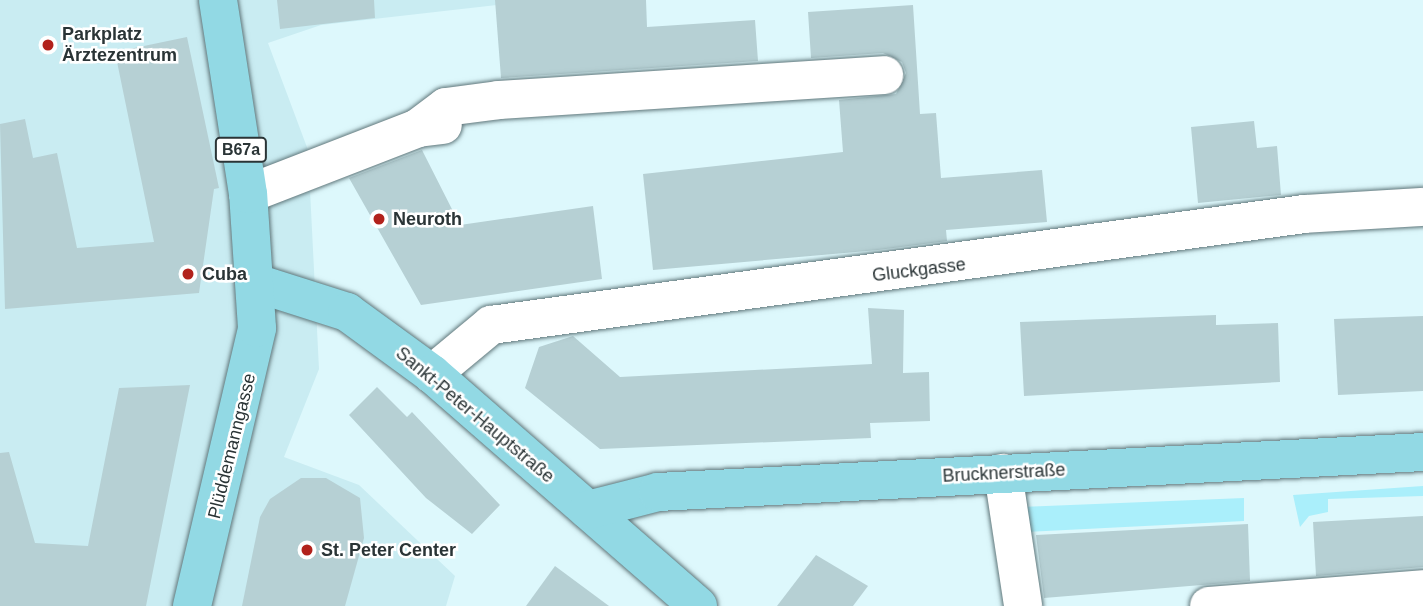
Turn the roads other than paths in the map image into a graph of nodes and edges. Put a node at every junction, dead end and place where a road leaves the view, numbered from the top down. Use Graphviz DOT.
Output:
graph roads {
  1 [pos="218,0"];
  2 [pos="884,75"];
  3 [pos="493,117"];
  4 [pos="418,128"];
  5 [pos="248,194"];
  6 [pos="1423,207"];
  7 [pos="256,284"];
  8 [pos="432,374"];
  9 [pos="1423,452"];
  10 [pos="1003,473"];
  11 [pos="588,510"];
  12 [pos="1423,589"];
  13 [pos="192,606"];
  14 [pos="698,606"];
  15 [pos="1023,606"];
  16 [pos="1209,606"];
  1 -- 5 [label="main road, B67a"];
  2 -- 4 [label="street"];
  3 -- 4 [label="street"];
  4 -- 5 [label="street"];
  5 -- 7 [label="main road, B67a"];
  6 -- 8 [label="street, Gluckgasse"];
  7 -- 8 [label="main road, Sankt-Peter-Hauptstraße"];
  7 -- 13 [label="main road, Plüddemanngasse / B67a"];
  8 -- 11 [label="main road, Sankt-Peter-Hauptstraße"];
  9 -- 10 [label="main road, Brucknerstraße"];
  10 -- 11 [label="main road, Brucknerstraße"];
  10 -- 15 [label="street"];
  11 -- 14 [label="main road, Sankt-Peter-Hauptstraße"];
  12 -- 16 [label="street"];
}
